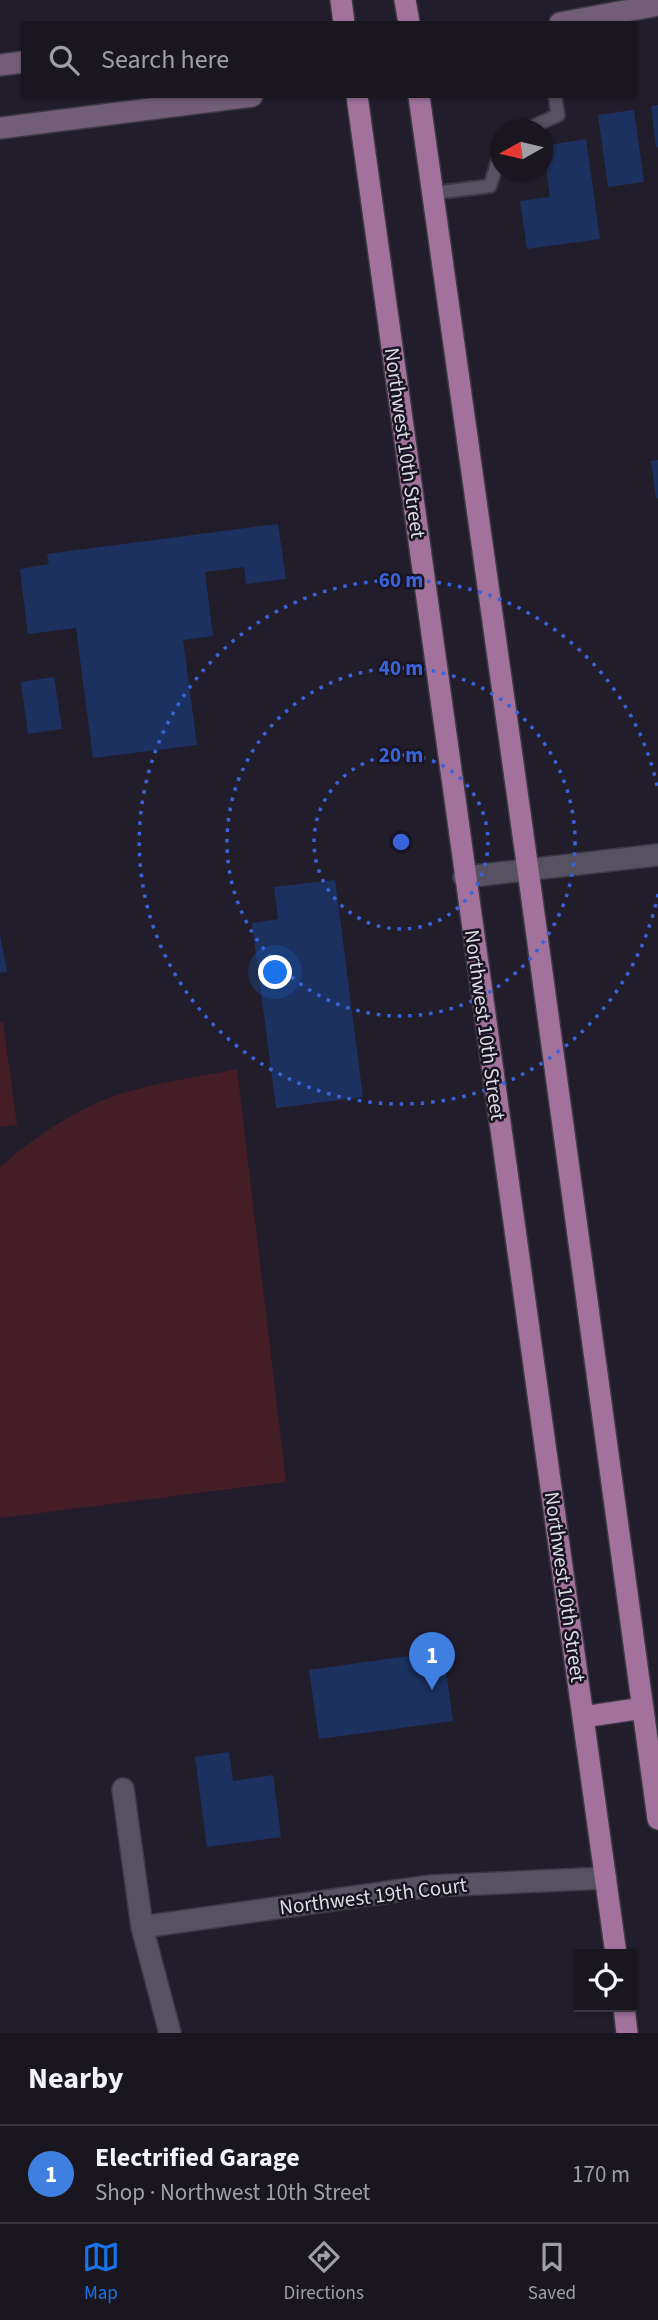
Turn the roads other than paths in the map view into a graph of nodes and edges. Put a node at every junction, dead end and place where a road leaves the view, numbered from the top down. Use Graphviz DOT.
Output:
graph roads {
  1 [pos="405,0"];
  2 [pos="653,4"];
  3 [pos="409,21"];
  4 [pos="570,21"];
  5 [pos="21,62"];
  6 [pos="0,65"];
  7 [pos="236,98"];
  8 [pos="357,98"];
  9 [pos="419,98"];
  10 [pos="555,98"];
  11 [pos="549,119"];
  12 [pos="0,128"];
  13 [pos="492,182"];
  14 [pos="433,193"];
  15 [pos="658,855"];
  16 [pos="528,870"];
  17 [pos="464,877"];
  18 [pos="643,1708"];
  19 [pos="583,1717"];
  20 [pos="123,1789"];
  21 [pos="658,1819"];
  22 [pos="606,1878"];
  23 [pos="142,1927"];
  24 [pos="615,1949"];
  25 [pos="625,2012"];
  26 [pos="170,2033"];
  27 [pos="627,2033"];
  1 -- 3 [label="highway"];
  2 -- 4 [label="main road"];
  5 -- 6 [label="main road"];
  7 -- 12 [label="main road"];
  8 -- 17 [label="highway, Northwest 10th Street"];
  9 -- 14 [label="highway"];
  10 -- 11 [label="lane"];
  13 -- 14 [label="lane"];
  14 -- 16 [label="highway"];
  15 -- 16 [label="street"];
  16 -- 17 [label="street"];
  16 -- 18 [label="highway"];
  17 -- 19 [label="highway, Northwest 10th Street"];
  18 -- 19 [label="highway"];
  18 -- 21 [label="highway"];
  19 -- 22 [label="highway, Northwest 10th Street"];
  20 -- 23 [label="street"];
  22 -- 23 [label="street, Northwest 19th Court"];
  22 -- 24 [label="highway, Northwest 10th Street"];
  23 -- 26 [label="street"];
  25 -- 27 [label="highway"];
}
